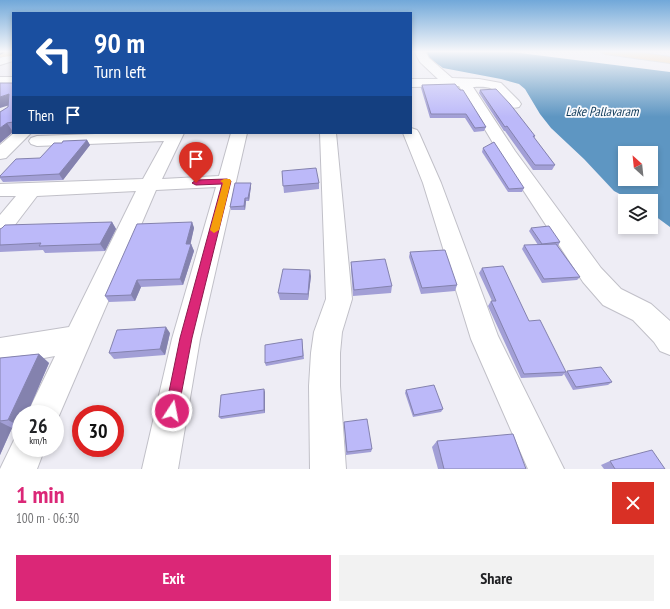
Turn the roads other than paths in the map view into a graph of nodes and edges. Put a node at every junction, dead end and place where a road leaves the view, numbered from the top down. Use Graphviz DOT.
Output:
graph roads {
  1 [pos="442,73"];
  2 [pos="12,81"];
  3 [pos="0,82"];
  4 [pos="412,83"];
  5 [pos="457,83"];
  6 [pos="514,104"];
  7 [pos="176,134"];
  8 [pos="238,134"];
  9 [pos="328,134"];
  10 [pos="411,134"];
  11 [pos="30,137"];
  12 [pos="0,154"];
  13 [pos="227,181"];
  14 [pos="149,185"];
  15 [pos="0,190"];
  16 [pos="31,190"];
  17 [pos="0,229"];
  18 [pos="76,339"];
  19 [pos="670,342"];
  20 [pos="0,352"];
  21 [pos="47,405"];
  22 [pos="24,457"];
  23 [pos="18,469"];
  24 [pos="160,469"];
  25 [pos="328,469"];
  26 [pos="546,469"];
  1 -- 5 [label="street"];
  2 -- 3 [label="street"];
  4 -- 5 [label="street"];
  5 -- 6 [label="street"];
  5 -- 19 [label="street"];
  7 -- 11 [label="street"];
  7 -- 14 [label="street"];
  8 -- 13 [label="street"];
  9 -- 25 [label="street"];
  10 -- 26 [label="street"];
  11 -- 12 [label="street"];
  13 -- 14 [label="street"];
  13 -- 24 [label="street"];
  14 -- 16 [label="street"];
  14 -- 18 [label="street"];
  15 -- 16 [label="street"];
  16 -- 17 [label="street"];
  18 -- 20 [label="street"];
  18 -- 21 [label="street"];
  22 -- 23 [label="street"];
}
